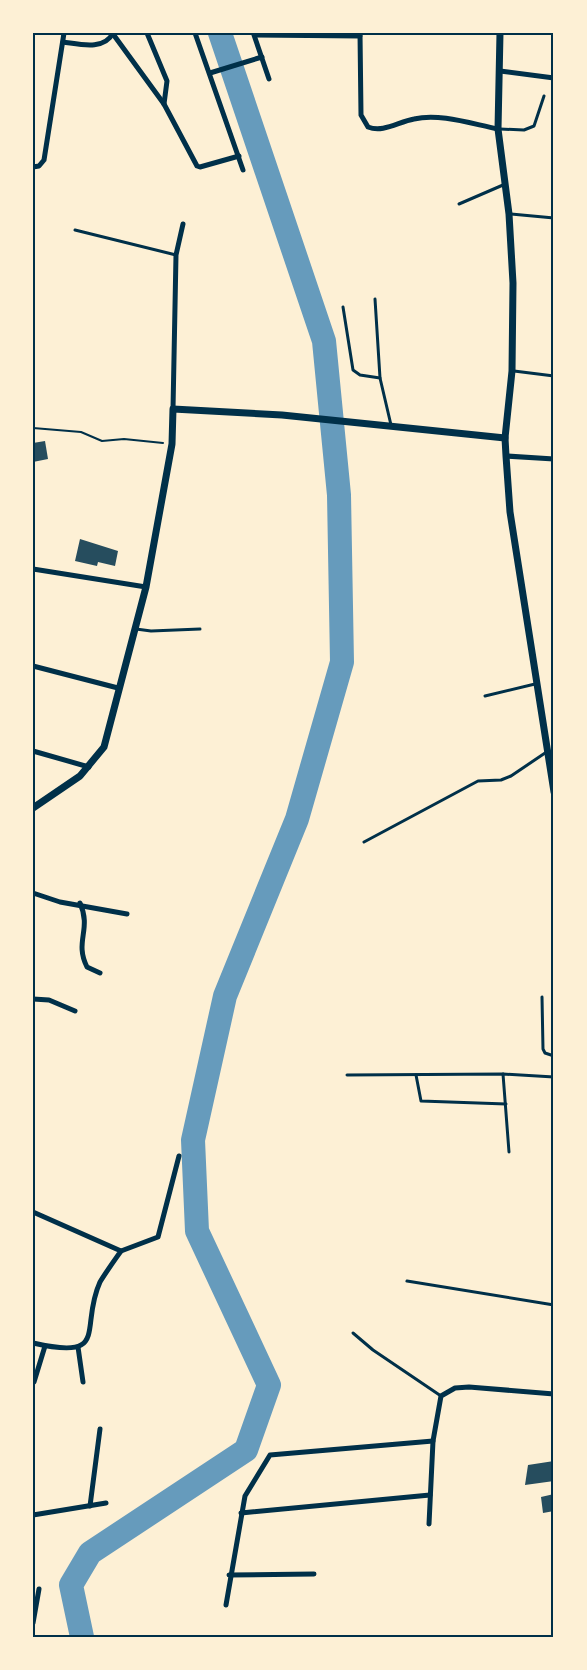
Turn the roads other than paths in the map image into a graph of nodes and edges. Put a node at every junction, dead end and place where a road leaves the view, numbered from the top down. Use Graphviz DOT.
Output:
graph roads {
  1 [pos="64,33"];
  2 [pos="147,33"];
  3 [pos="195,33"];
  4 [pos="500,33"];
  5 [pos="113,34"];
  6 [pos="254,34"];
  7 [pos="360,34"];
  8 [pos="63,42"];
  9 [pos="262,57"];
  10 [pos="500,71"];
  11 [pos="210,73"];
  12 [pos="554,78"];
  13 [pos="269,79"];
  14 [pos="544,96"];
  15 [pos="164,104"];
  16 [pos="498,129"];
  17 [pos="238,156"];
  18 [pos="33,166"];
  19 [pos="243,170"];
  20 [pos="505,184"];
  21 [pos="459,204"];
  22 [pos="509,214"];
  23 [pos="554,218"];
  24 [pos="183,224"];
  25 [pos="75,230"];
  26 [pos="176,255"];
  27 [pos="375,299"];
  28 [pos="343,307"];
  29 [pos="512,370"];
  30 [pos="554,376"];
  31 [pos="380,378"];
  32 [pos="173,408"];
  33 [pos="392,426"];
  34 [pos="505,438"];
  35 [pos="506,456"];
  36 [pos="554,459"];
  37 [pos="33,569"];
  38 [pos="146,587"];
  39 [pos="200,628"];
  40 [pos="135,629"];
  41 [pos="33,666"];
  42 [pos="537,684"];
  43 [pos="118,688"];
  44 [pos="484,696"];
  45 [pos="549,750"];
  46 [pos="33,751"];
  47 [pos="89,767"];
  48 [pos="554,792"];
  49 [pos="33,808"];
  50 [pos="364,842"];
  51 [pos="33,893"];
  52 [pos="80,903"];
  53 [pos="127,914"];
  54 [pos="100,973"];
  55 [pos="542,996"];
  56 [pos="33,999"];
  57 [pos="75,1011"];
  58 [pos="554,1056"];
  59 [pos="503,1074"];
  60 [pos="416,1075"];
  61 [pos="347,1076"];
  62 [pos="554,1077"];
  63 [pos="506,1104"];
  64 [pos="509,1152"];
  65 [pos="178,1156"];
  66 [pos="33,1212"];
  67 [pos="121,1251"];
  68 [pos="406,1281"];
  69 [pos="554,1305"];
  70 [pos="353,1333"];
  71 [pos="33,1343"];
  72 [pos="45,1346"];
  73 [pos="78,1347"];
  74 [pos="34,1382"];
  75 [pos="83,1382"];
  76 [pos="554,1394"];
  77 [pos="441,1396"];
  78 [pos="100,1429"];
  79 [pos="434,1441"];
  80 [pos="430,1495"];
  81 [pos="106,1503"];
  82 [pos="90,1506"];
  83 [pos="241,1512"];
  84 [pos="33,1515"];
  85 [pos="429,1524"];
  86 [pos="314,1574"];
  87 [pos="229,1575"];
  88 [pos="39,1589"];
  89 [pos="226,1605"];
  90 [pos="33,1623"];
  1 -- 8 [label="street"];
  2 -- 15 [label="street"];
  3 -- 11 [label="street"];
  4 -- 10 [label="street"];
  5 -- 8 [label="street"];
  5 -- 15 [label="street"];
  6 -- 7 [label="street"];
  6 -- 9 [label="street"];
  7 -- 16 [label="street"];
  8 -- 18 [label="street"];
  9 -- 11 [label="street"];
  9 -- 13 [label="street"];
  10 -- 12 [label="street"];
  10 -- 16 [label="street"];
  11 -- 17 [label="street"];
  14 -- 16 [label="lane"];
  15 -- 17 [label="street"];
  16 -- 20 [label="street"];
  17 -- 19 [label="street"];
  20 -- 21 [label="lane"];
  20 -- 22 [label="street"];
  22 -- 23 [label="lane"];
  22 -- 29 [label="street"];
  24 -- 26 [label="street"];
  25 -- 26 [label="lane"];
  26 -- 32 [label="street"];
  27 -- 31 [label="lane"];
  28 -- 31 [label="lane"];
  29 -- 30 [label="lane"];
  29 -- 34 [label="street"];
  31 -- 33 [label="lane"];
  32 -- 33 [label="street"];
  32 -- 38 [label="street"];
  33 -- 34 [label="street"];
  34 -- 35 [label="street"];
  35 -- 36 [label="street"];
  35 -- 42 [label="street"];
  37 -- 38 [label="street"];
  38 -- 40 [label="street"];
  39 -- 40 [label="lane"];
  40 -- 43 [label="street"];
  41 -- 43 [label="street"];
  42 -- 44 [label="lane"];
  42 -- 45 [label="street"];
  43 -- 47 [label="street"];
  45 -- 48 [label="street"];
  45 -- 50 [label="lane"];
  46 -- 47 [label="street"];
  47 -- 49 [label="street"];
  51 -- 52 [label="street"];
  52 -- 53 [label="street"];
  52 -- 54 [label="street"];
  55 -- 58 [label="lane"];
  56 -- 57 [label="street"];
  59 -- 60 [label="lane"];
  59 -- 62 [label="lane"];
  59 -- 63 [label="lane"];
  60 -- 61 [label="lane"];
  60 -- 63 [label="lane"];
  63 -- 64 [label="lane"];
  65 -- 67 [label="street"];
  66 -- 67 [label="street"];
  67 -- 73 [label="street"];
  68 -- 69 [label="lane"];
  70 -- 77 [label="lane"];
  71 -- 72 [label="street"];
  72 -- 73 [label="street"];
  72 -- 74 [label="street"];
  73 -- 75 [label="street"];
  76 -- 77 [label="street"];
  77 -- 79 [label="street"];
  78 -- 82 [label="street"];
  79 -- 80 [label="street"];
  79 -- 83 [label="street"];
  80 -- 83 [label="street"];
  80 -- 85 [label="street"];
  81 -- 82 [label="street"];
  82 -- 84 [label="street"];
  83 -- 87 [label="street"];
  86 -- 87 [label="street"];
  87 -- 89 [label="street"];
  88 -- 90 [label="street"];
}
